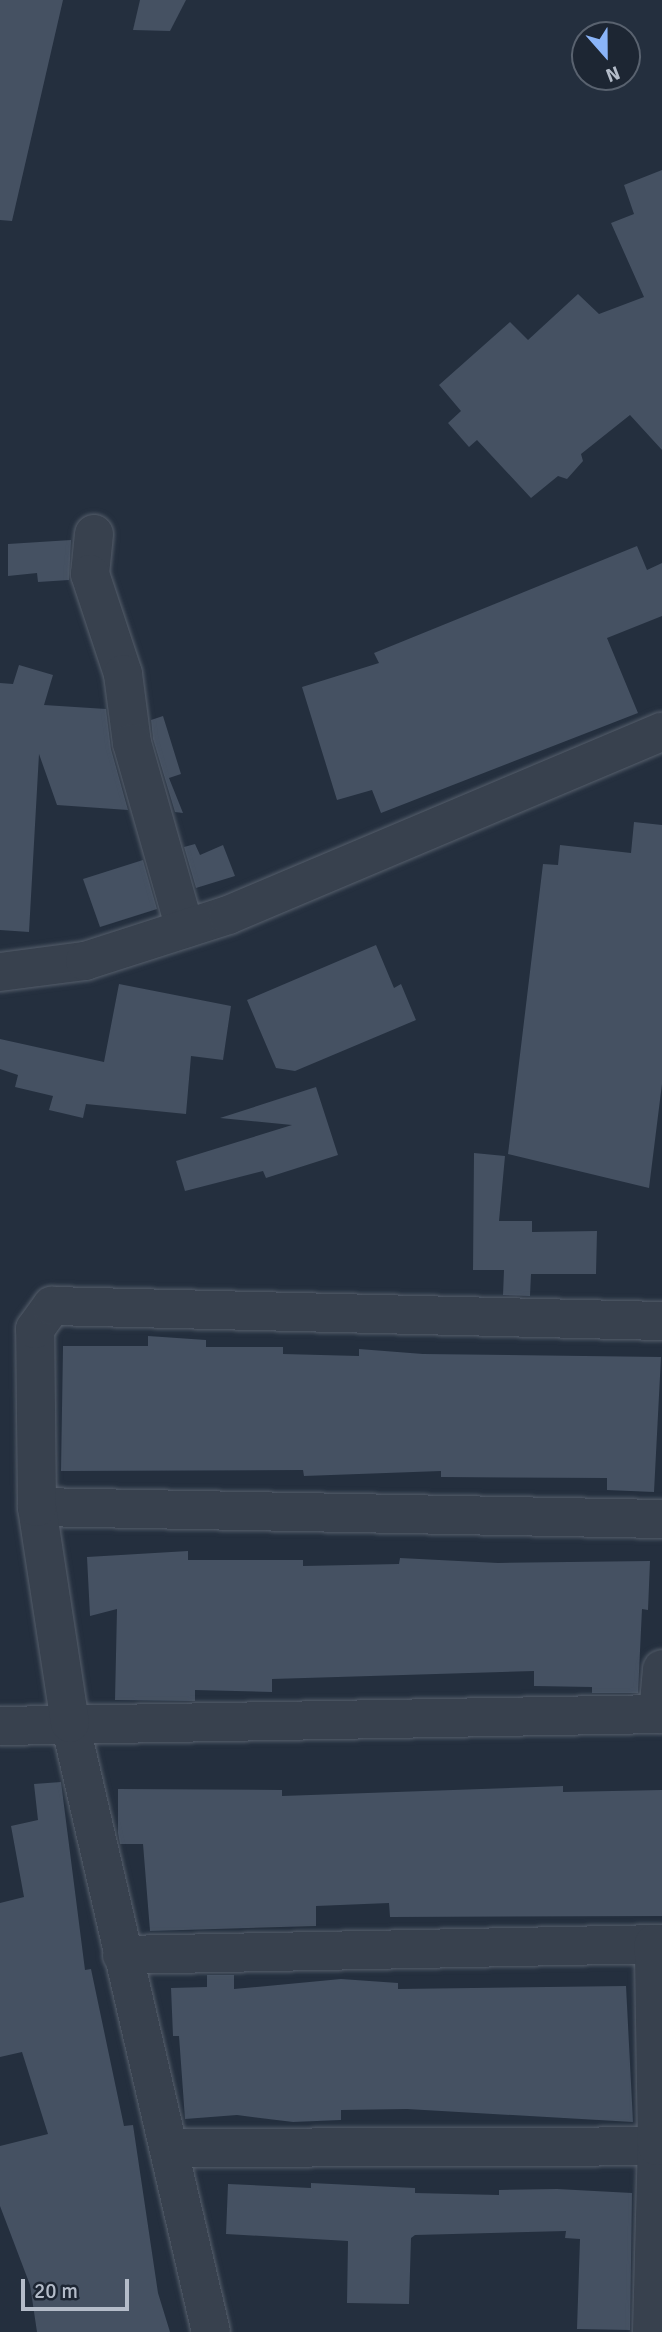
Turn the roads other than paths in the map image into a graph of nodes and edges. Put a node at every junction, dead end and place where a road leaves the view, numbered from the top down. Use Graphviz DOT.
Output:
graph roads {
  1 [pos="94,534"];
  2 [pos="662,732"];
  3 [pos="185,929"];
  4 [pos="0,972"];
  5 [pos="662,1321"];
  6 [pos="37,1507"];
  7 [pos="662,1519"];
  8 [pos="662,1670"];
  9 [pos="660,1714"];
  10 [pos="70,1724"];
  11 [pos="0,1726"];
  12 [pos="658,1944"];
  13 [pos="122,1955"];
  14 [pos="657,2146"];
  15 [pos="170,2148"];
  16 [pos="211,2332"];
  17 [pos="652,2332"];
  1 -- 3 [label="street"];
  2 -- 3 [label="street"];
  3 -- 4 [label="street"];
  5 -- 6 [label="street"];
  6 -- 7 [label="street"];
  6 -- 10 [label="street"];
  8 -- 9 [label="street"];
  9 -- 10 [label="street"];
  10 -- 11 [label="street"];
  10 -- 13 [label="street"];
  12 -- 13 [label="street"];
  12 -- 14 [label="street"];
  13 -- 15 [label="street"];
  14 -- 15 [label="street"];
  14 -- 17 [label="street"];
  15 -- 16 [label="street"];
}
